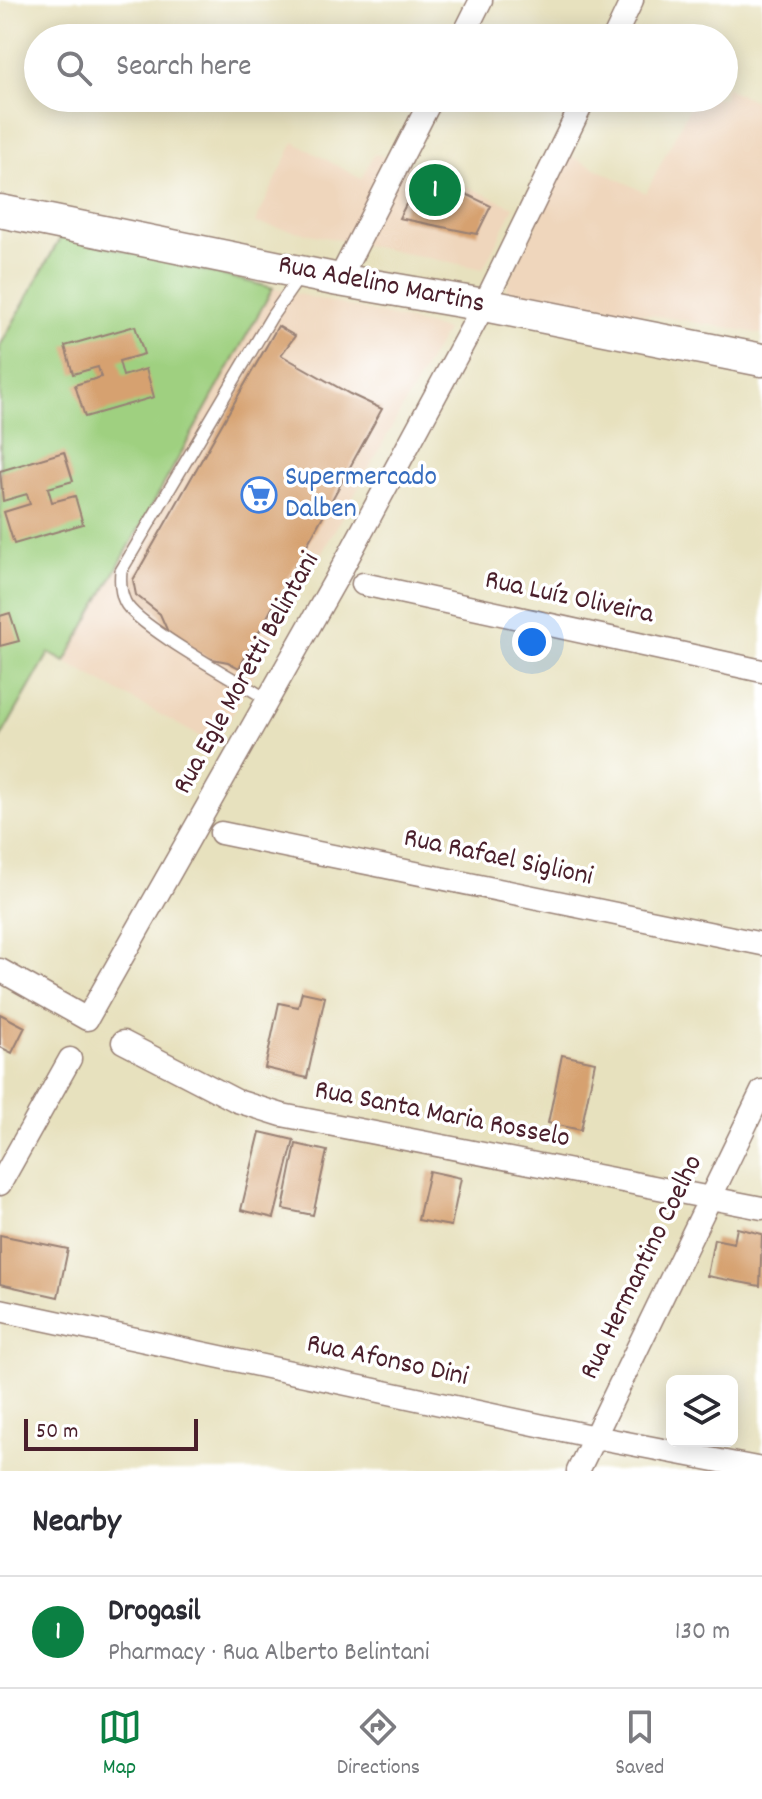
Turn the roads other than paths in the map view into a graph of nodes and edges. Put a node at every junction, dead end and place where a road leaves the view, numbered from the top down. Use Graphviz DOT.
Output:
graph roads {
  1 [pos="481,0"];
  2 [pos="632,0"];
  3 [pos="469,24"];
  4 [pos="621,24"];
  5 [pos="425,112"];
  6 [pos="578,112"];
  7 [pos="0,211"];
  8 [pos="303,272"];
  9 [pos="339,280"];
  10 [pos="484,305"];
  11 [pos="762,360"];
  12 [pos="363,584"];
  13 [pos="762,671"];
  14 [pos="268,700"];
  15 [pos="221,833"];
  16 [pos="762,944"];
  17 [pos="0,970"];
  18 [pos="123,1042"];
  19 [pos="70,1059"];
  20 [pos="762,1091"];
  21 [pos="0,1184"];
  22 [pos="711,1198"];
  23 [pos="762,1208"];
  24 [pos="0,1310"];
  25 [pos="595,1437"];
  26 [pos="762,1469"];
  27 [pos="578,1471"];
  1 -- 3 [label="street"];
  2 -- 4 [label="street"];
  5 -- 9 [label="street"];
  6 -- 10 [label="street, Rua Egle Moretti Belintani"];
  7 -- 8 [label="main road, Rua Adelino Martins"];
  8 -- 9 [label="main road, Rua Adelino Martins"];
  8 -- 14 [label="lane"];
  9 -- 10 [label="main road, Rua Adelino Martins"];
  10 -- 11 [label="main road, Rua Adelino Martins"];
  10 -- 14 [label="street, Rua Egle Moretti Belintani"];
  12 -- 13 [label="street, Rua Luíz Oliveira"];
  14 -- 17 [label="street, Rua Egle Moretti Belintani"];
  15 -- 16 [label="street, Rua Rafael Siglioni"];
  18 -- 22 [label="street, Rua Santa Maria Rosselo"];
  19 -- 21 [label="street"];
  20 -- 22 [label="street, Rua Hermantino Coelho"];
  22 -- 23 [label="street, Rua Santa Maria Rosselo"];
  22 -- 25 [label="street, Rua Hermantino Coelho"];
  24 -- 25 [label="street, Rua Afonso Dini"];
  25 -- 26 [label="street, Rua Afonso Dini"];
  25 -- 27 [label="street, Rua Hermantino Coelho"];
}
